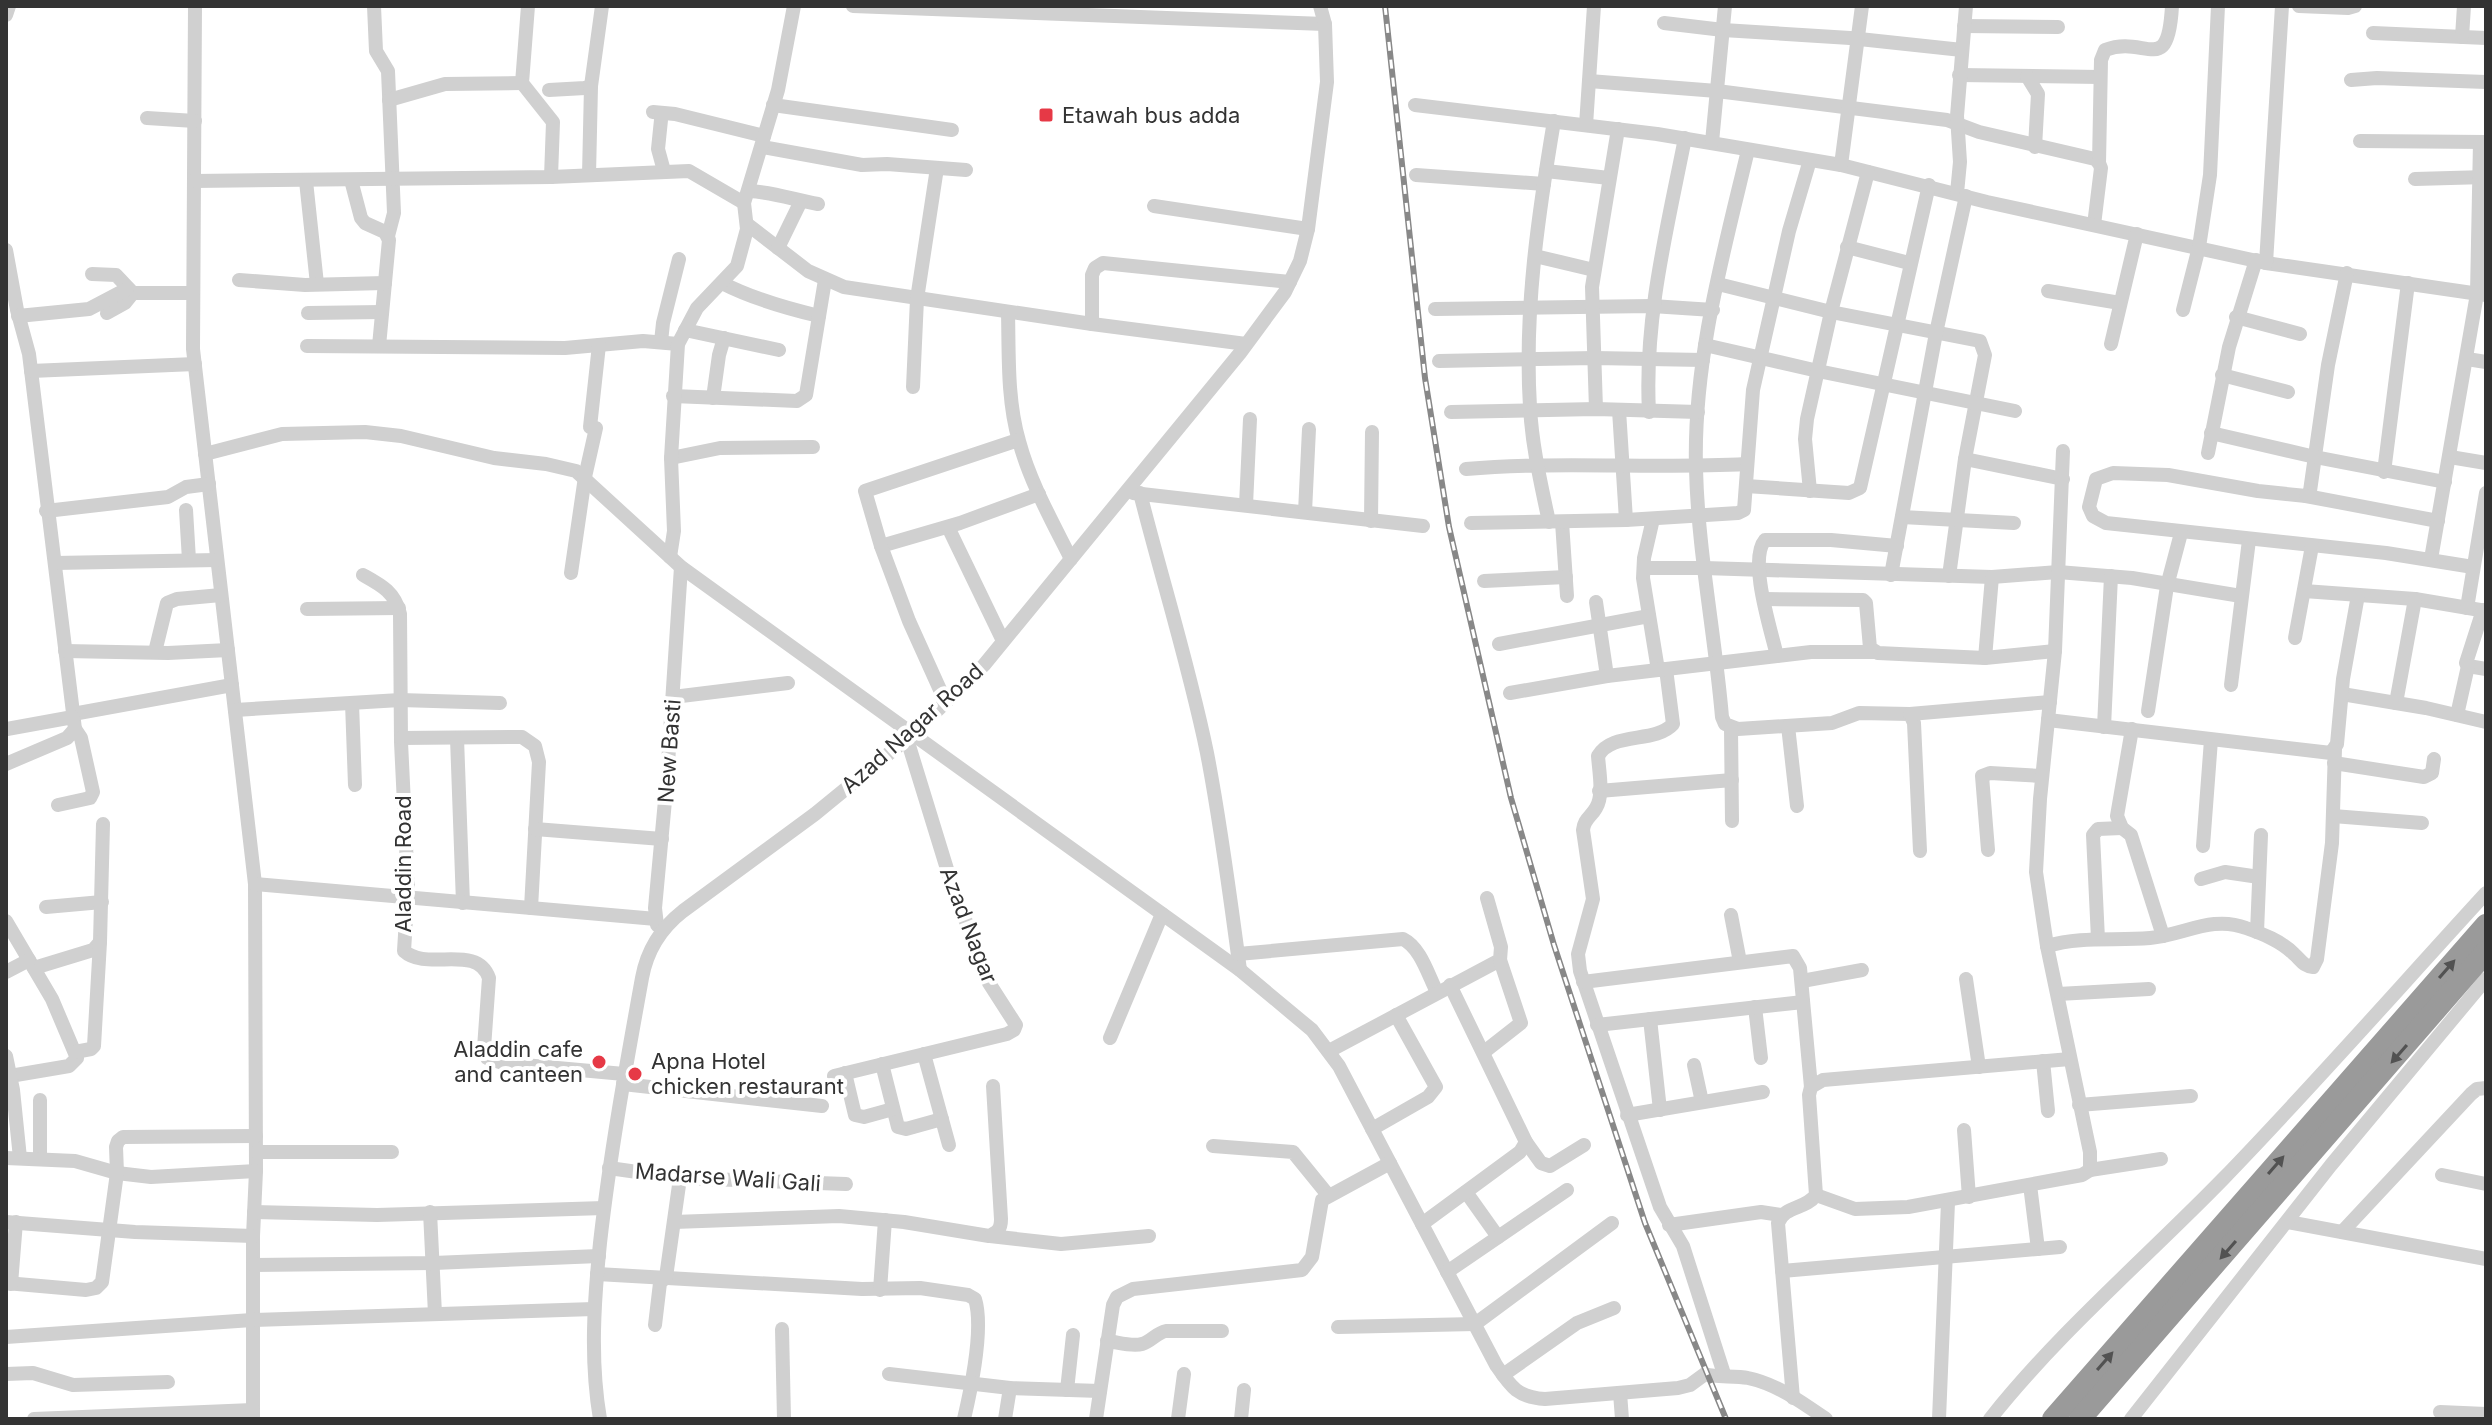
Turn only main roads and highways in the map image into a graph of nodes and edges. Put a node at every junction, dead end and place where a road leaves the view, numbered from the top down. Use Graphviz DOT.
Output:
graph roads {
  1 [pos="2486,925"];
  2 [pos="2486,952"];
  3 [pos="2053,1419"];
  4 [pos="2080,1419"];
  3 -- 1 [label="highway, one-way"];
  2 -- 4 [label="highway, one-way"];
}
